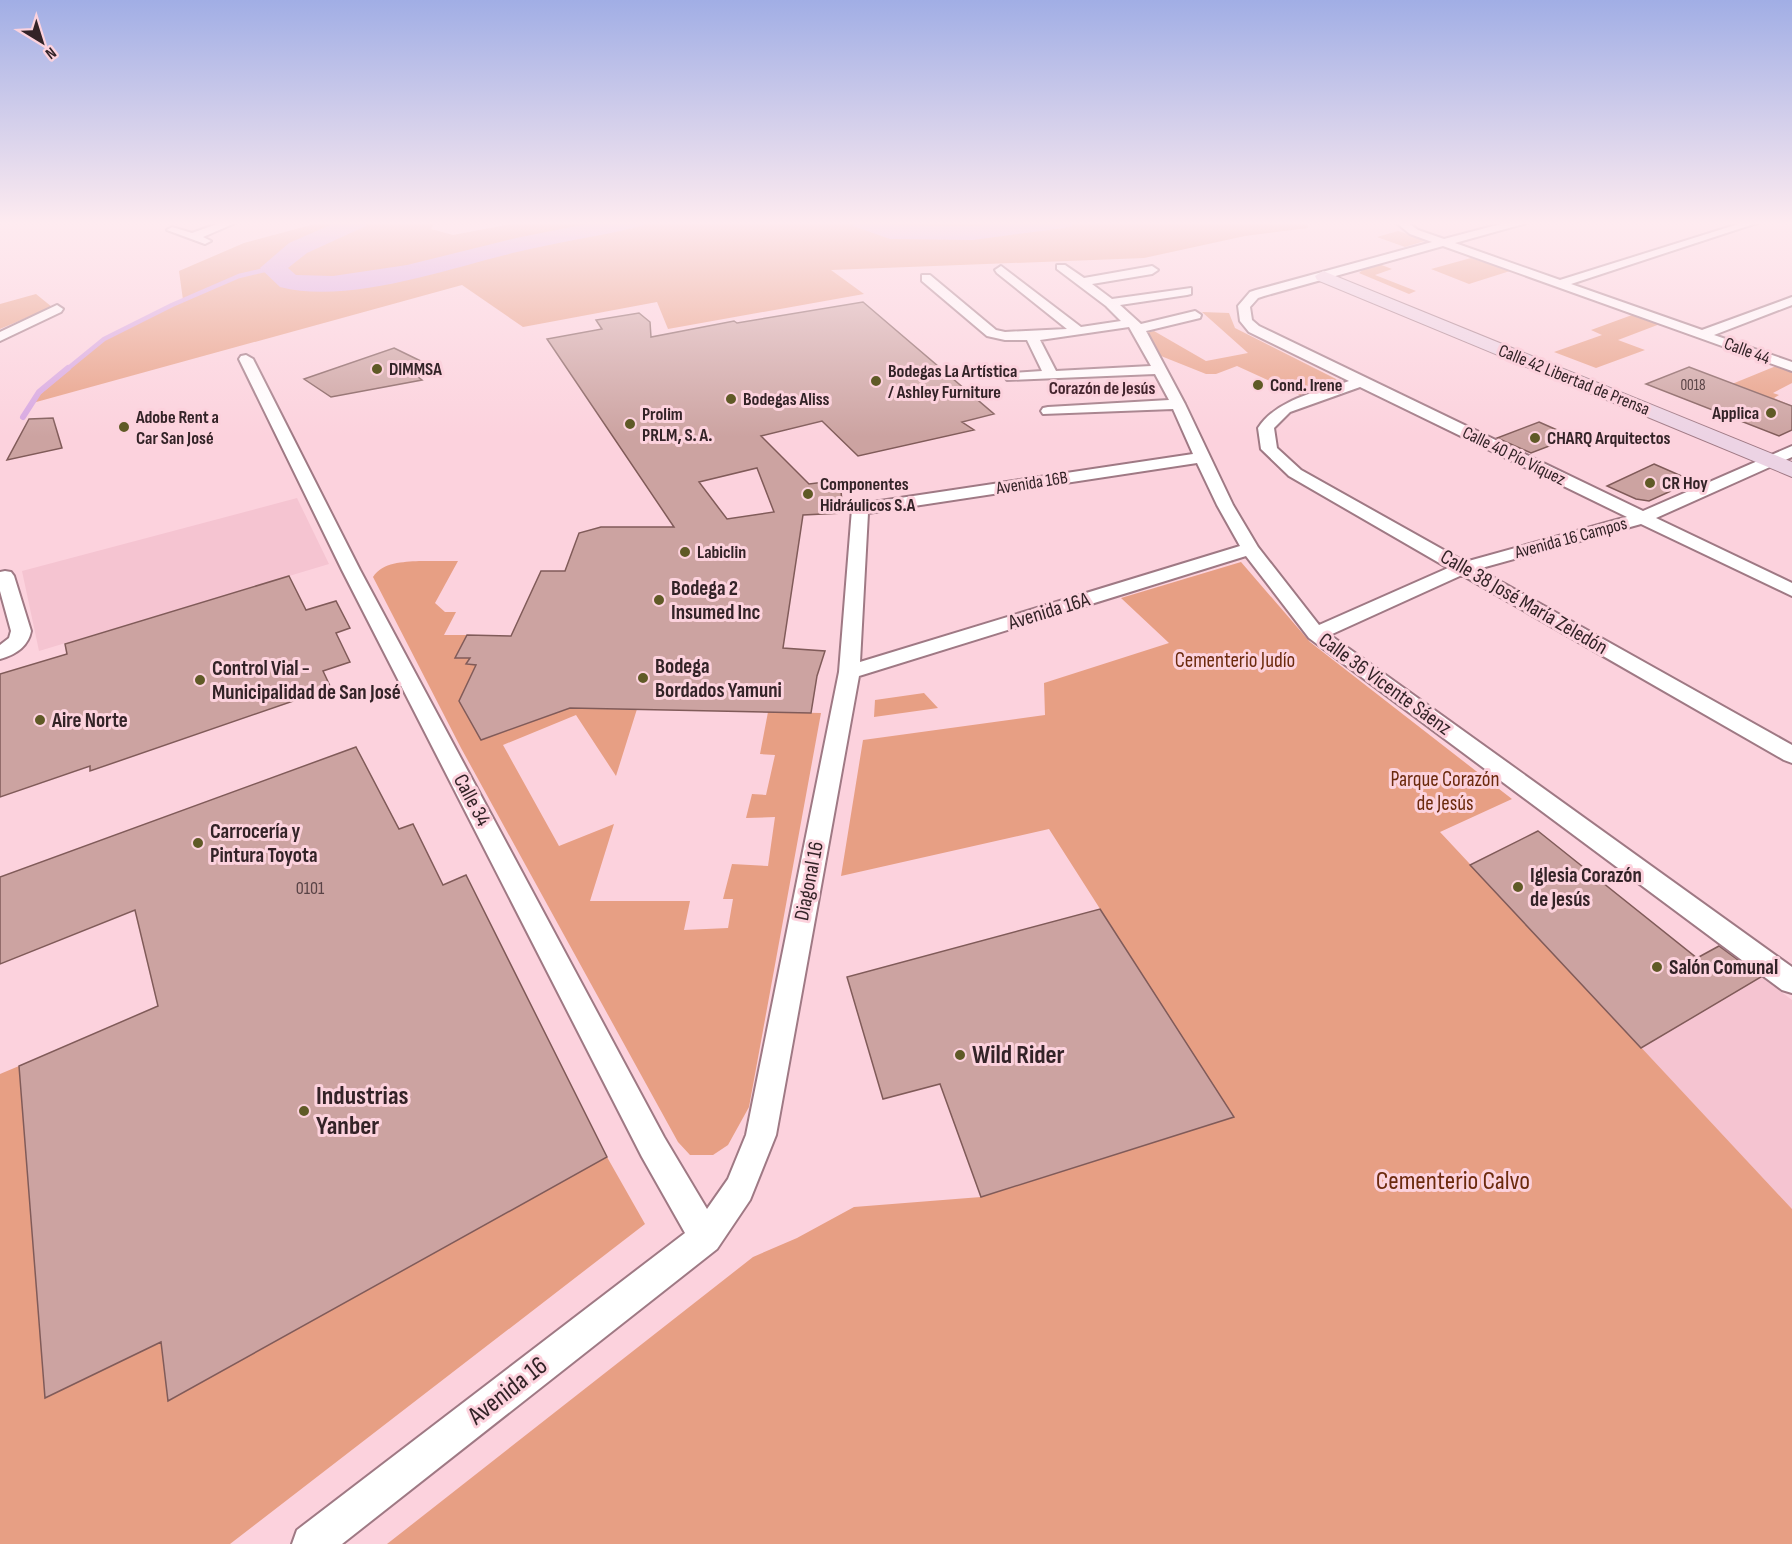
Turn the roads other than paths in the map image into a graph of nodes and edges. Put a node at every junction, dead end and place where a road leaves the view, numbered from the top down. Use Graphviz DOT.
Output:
graph roads {
  1 [pos="944,293"];
  2 [pos="1030,293"];
  3 [pos="1097,293"];
  4 [pos="1174,293"];
  5 [pos="1264,293"];
  6 [pos="1378,293"];
  7 [pos="1584,293"];
  8 [pos="1792,301"];
  9 [pos="1110,303"];
  10 [pos="57,309"];
  11 [pos="1195,315"];
  12 [pos="1135,326"];
  13 [pos="1077,330"];
  14 [pos="1702,335"];
  15 [pos="1031,336"];
  16 [pos="0,337"];
  17 [pos="246,359"];
  18 [pos="1792,367"];
  19 [pos="1159,370"];
  20 [pos="1051,375"];
  21 [pos="1012,377"];
  22 [pos="1360,382"];
  23 [pos="1178,404"];
  24 [pos="1048,411"];
  25 [pos="1204,457"];
  26 [pos="1787,458"];
  27 [pos="860,509"];
  28 [pos="1642,518"];
  29 [pos="1250,549"];
  30 [pos="1463,567"];
  31 [pos="5,576"];
  32 [pos="1792,590"];
  33 [pos="1316,634"];
  34 [pos="7,649"];
  35 [pos="849,672"];
  36 [pos="1792,755"];
  37 [pos="1792,982"];
  38 [pos="706,1238"];
  39 [pos="311,1544"];
  1 -- 15 [label="street"];
  2 -- 13 [label="street"];
  3 -- 9 [label="street, Calle 36 Vicente Sáenz"];
  4 -- 9 [label="street"];
  5 -- 22 [label="street, Calle 40 Pío Víquez"];
  6 -- 26 [label="main road, Calle 42 Libertad de Prensa"];
  7 -- 14 [label="street, Calle 44"];
  8 -- 14 [label="street"];
  9 -- 12 [label="street, Calle 36 Vicente Sáenz"];
  10 -- 16 [label="street"];
  11 -- 12 [label="street"];
  12 -- 13 [label="street"];
  12 -- 19 [label="street, Calle 36 Vicente Sáenz"];
  13 -- 15 [label="street"];
  14 -- 18 [label="street, Calle 44"];
  15 -- 20 [label="street"];
  17 -- 38 [label="street, Calle 34"];
  19 -- 20 [label="street"];
  19 -- 23 [label="street, Calle 36 Vicente Sáenz"];
  20 -- 21 [label="street"];
  22 -- 28 [label="street, Calle 40 Pío Víquez"];
  22 -- 30 [label="street, Calle 38 José María Zeledón"];
  23 -- 24 [label="street"];
  23 -- 25 [label="street, Calle 36 Vicente Sáenz"];
  25 -- 27 [label="street, Avenida 16B"];
  25 -- 29 [label="street, Calle 36 Vicente Sáenz"];
  26 -- 28 [label="street, Avenida 16 Campos"];
  27 -- 35 [label="street, Diagonal 16"];
  28 -- 30 [label="street, Avenida 16 Campos"];
  28 -- 32 [label="street, Calle 40 Pío Víquez"];
  29 -- 33 [label="street, Calle 36 Vicente Sáenz"];
  29 -- 35 [label="street, Avenida 16A"];
  30 -- 33 [label="street, Avenida 16 Campos"];
  30 -- 36 [label="street, Calle 38 José María Zeledón"];
  31 -- 34 [label="street"];
  33 -- 37 [label="street, Calle 36 Vicente Sáenz"];
  35 -- 38 [label="street, Diagonal 16"];
  38 -- 39 [label="street, Avenida 16"];
}
